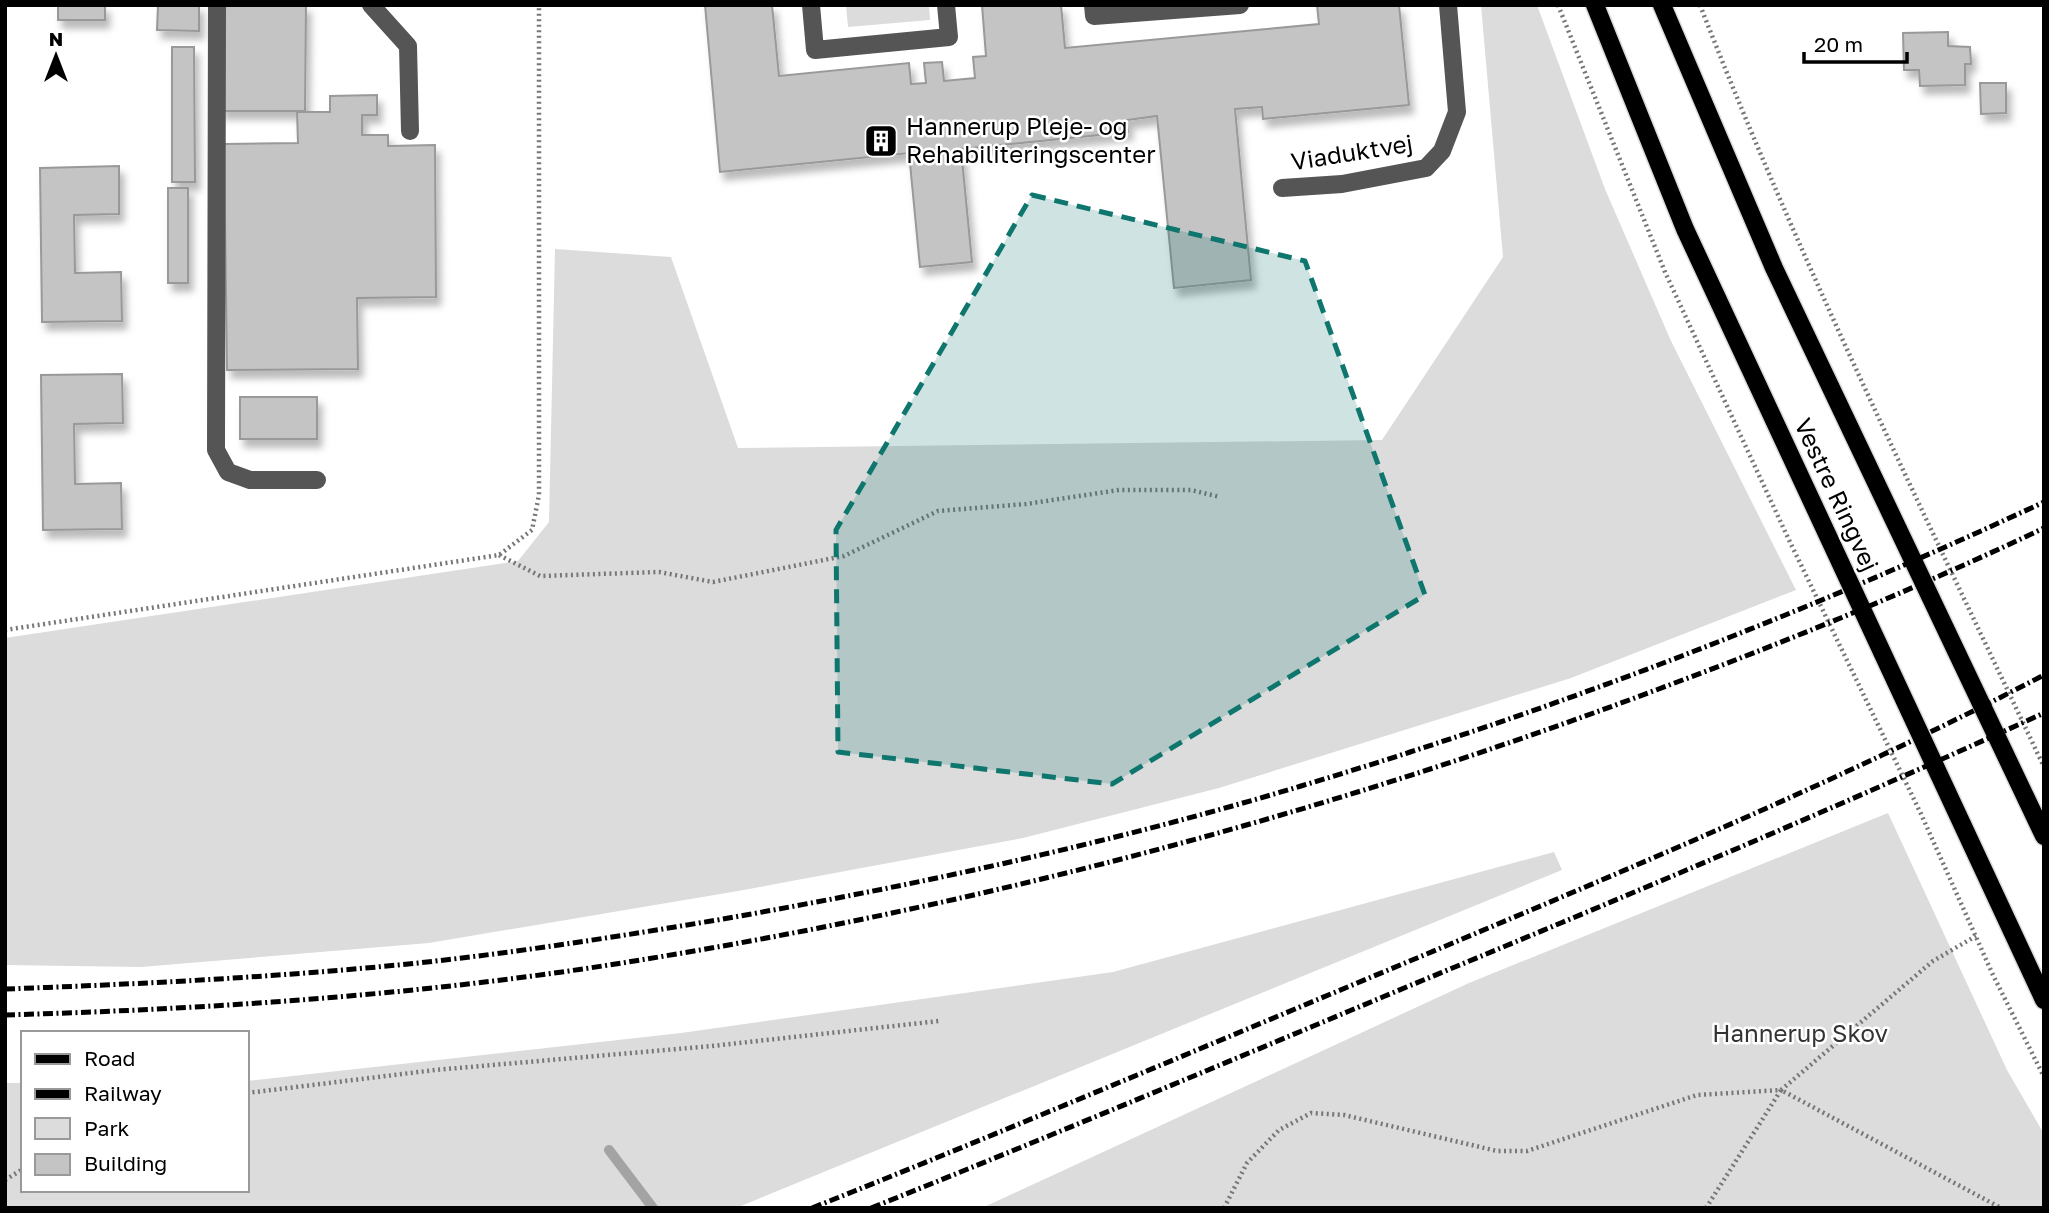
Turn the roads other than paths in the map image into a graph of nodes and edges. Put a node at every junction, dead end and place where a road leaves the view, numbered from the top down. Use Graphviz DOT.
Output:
graph roads {
  1 [pos="217,5"];
  2 [pos="371,5"];
  3 [pos="811,5"];
  4 [pos="946,5"];
  5 [pos="1093,5"];
  6 [pos="1240,5"];
  7 [pos="1448,5"];
  8 [pos="1595,5"];
  9 [pos="1662,5"];
  10 [pos="410,131"];
  11 [pos="1282,188"];
  12 [pos="317,480"];
  13 [pos="2044,836"];
  14 [pos="2044,1000"];
  1 -- 12 [label="lane"];
  2 -- 10 [label="lane"];
  3 -- 4 [label="lane"];
  5 -- 6 [label="lane"];
  7 -- 11 [label="lane, Viaduktvej"];
  8 -- 14 [label="main road, Vestre Ringvej"];
  9 -- 13 [label="main road, Vestre Ringvej"];
}
